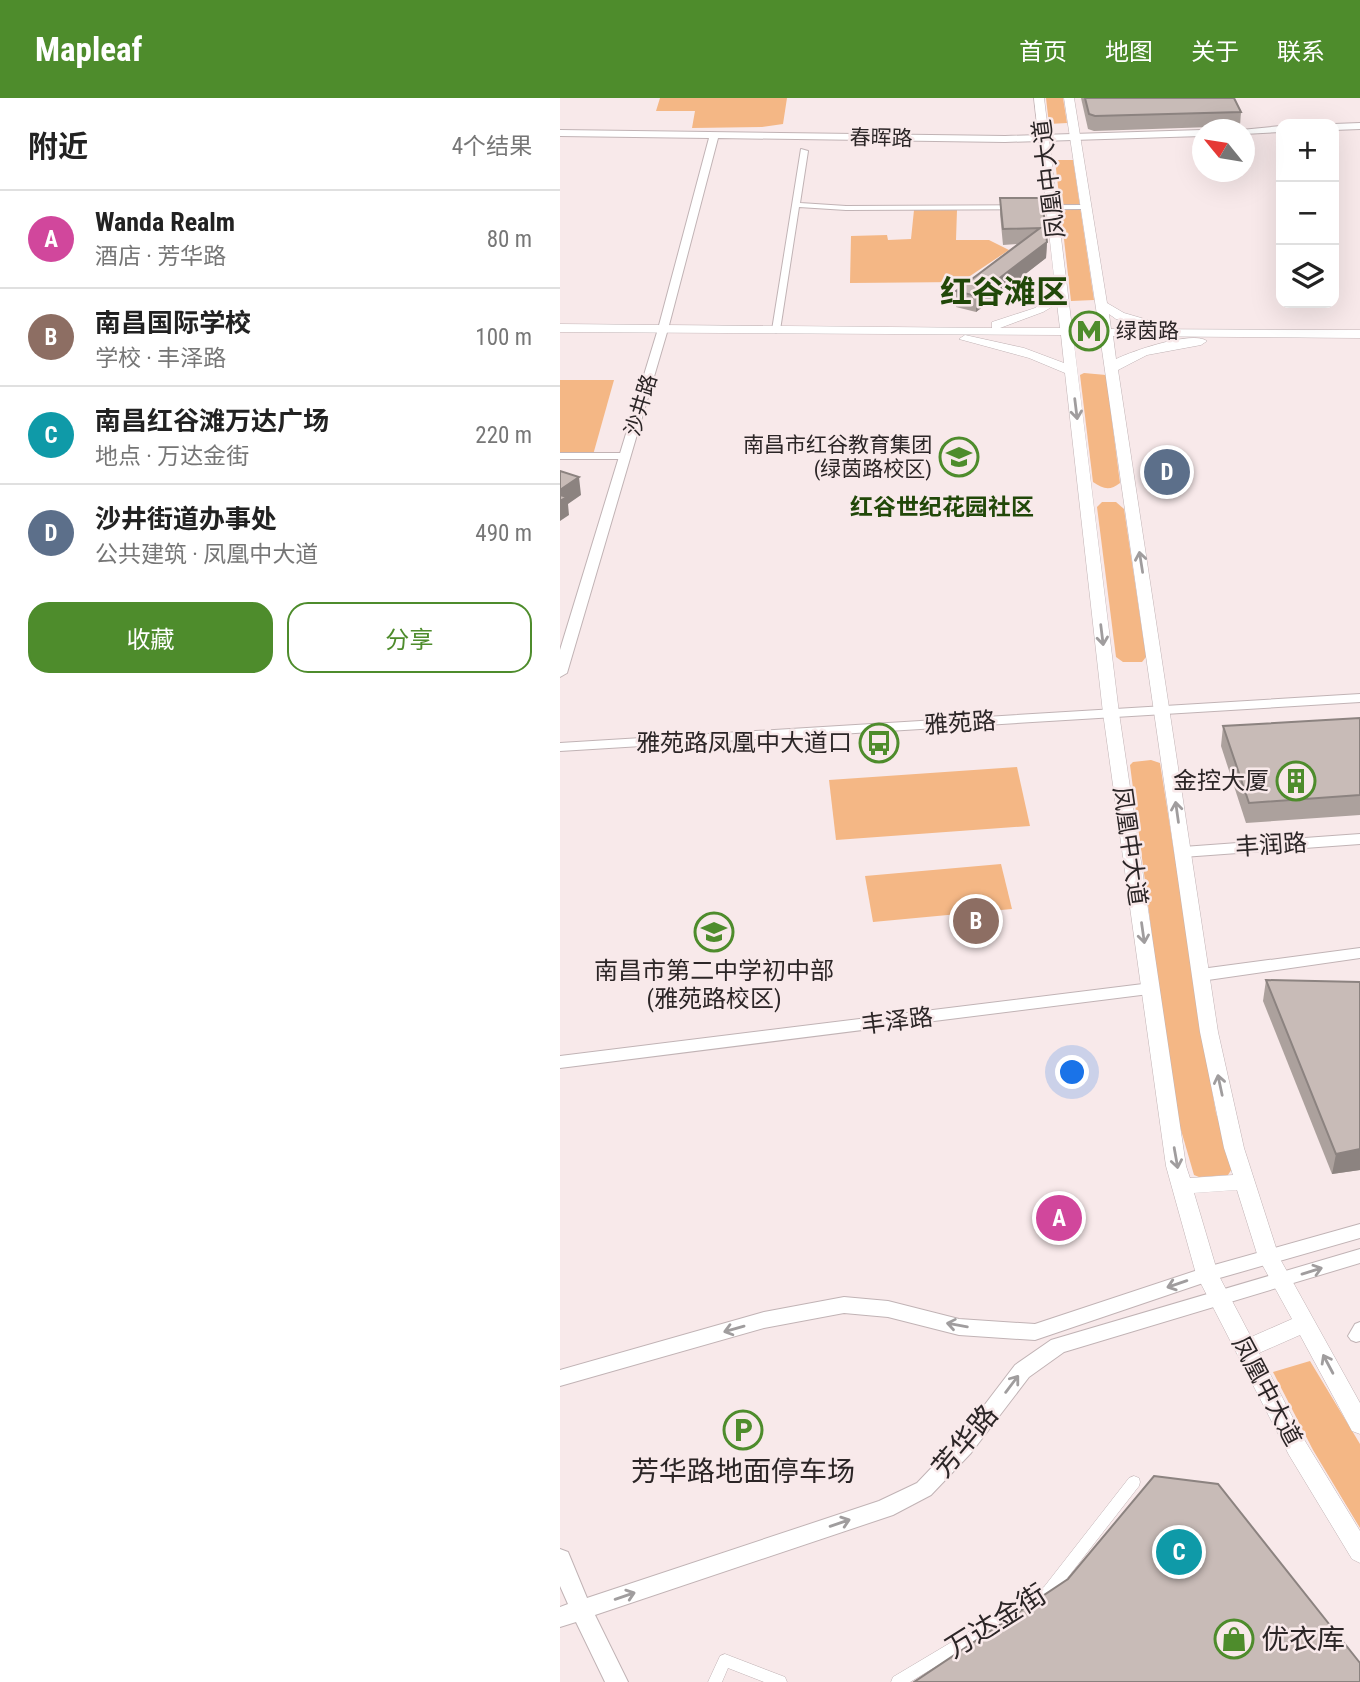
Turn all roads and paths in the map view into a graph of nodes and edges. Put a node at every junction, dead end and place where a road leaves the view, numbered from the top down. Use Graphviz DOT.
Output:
graph roads {
  1 [pos="1039,98"];
  2 [pos="1069,98"];
  3 [pos="1360,128"];
  4 [pos="1339,129"];
  5 [pos="1276,131"];
  6 [pos="1255,132"];
  7 [pos="560,135"];
  8 [pos="1192,135"];
  9 [pos="713,137"];
  10 [pos="1045,140"];
  11 [pos="1075,140"];
  12 [pos="804,151"];
  13 [pos="795,205"];
  14 [pos="1052,207"];
  15 [pos="1086,207"];
  16 [pos="1063,296"];
  17 [pos="1102,304"];
  18 [pos="560,328"];
  19 [pos="776,330"];
  20 [pos="662,332"];
  21 [pos="1360,334"];
  22 [pos="560,335"];
  23 [pos="959,335"];
  24 [pos="1067,335"];
  25 [pos="1107,335"];
  26 [pos="1208,336"];
  27 [pos="1360,341"];
  28 [pos="1112,368"];
  29 [pos="1072,372"];
  30 [pos="560,456"];
  31 [pos="625,456"];
  32 [pos="560,673"];
  33 [pos="1360,698"];
  34 [pos="1163,710"];
  35 [pos="1111,713"];
  36 [pos="560,747"];
  37 [pos="1360,839"];
  38 [pos="1183,852"];
  39 [pos="1360,953"];
  40 [pos="1200,975"];
  41 [pos="1151,989"];
  42 [pos="560,1062"];
  43 [pos="1245,1182"];
  44 [pos="1182,1186"];
  45 [pos="1360,1231"];
  46 [pos="1360,1256"];
  47 [pos="1269,1257"];
  48 [pos="1207,1274"];
  49 [pos="1282,1280"];
  50 [pos="1220,1300"];
  51 [pos="1306,1324"];
  52 [pos="1245,1349"];
  53 [pos="560,1378"];
  54 [pos="1360,1424"];
  55 [pos="1135,1482"];
  56 [pos="1360,1552"];
  57 [pos="560,1559"];
  58 [pos="570,1614"];
  59 [pos="617,1682"];
  60 [pos="715,1682"];
  61 [pos="780,1682"];
  62 [pos="898,1682"];
  1 -- 10 [label="main road, 凤凰中大道"];
  2 -- 11 [label="main road, 凤凰中大道"];
  3 -- 4 [label="street"];
  5 -- 6 [label="street"];
  7 -- 9 [label="street, 春晖路"];
  8 -- 11 [label="street, 春晖路"];
  9 -- 10 [label="street, 春晖路"];
  9 -- 20 [label="street, 沙井路"];
  10 -- 11 [label="street, 春晖路"];
  10 -- 14 [label="main road, 凤凰中大道"];
  11 -- 15 [label="main road, 凤凰中大道"];
  12 -- 13 [label="street"];
  13 -- 14 [label="street"];
  13 -- 19 [label="street"];
  14 -- 15 [label="street"];
  14 -- 16 [label="main road, 凤凰中大道"];
  15 -- 17 [label="main road, 凤凰中大道"];
  16 -- 23 [label="main road"];
  16 -- 24 [label="main road, 凤凰中大道"];
  17 -- 25 [label="main road, 凤凰中大道"];
  17 -- 26 [label="main road"];
  18 -- 20 [label="main road"];
  19 -- 20 [label="main road"];
  19 -- 23 [label="main road"];
  20 -- 22 [label="main road"];
  20 -- 23 [label="main road"];
  20 -- 31 [label="street, 沙井路"];
  21 -- 26 [label="main road"];
  23 -- 24 [label="main road"];
  23 -- 29 [label="main road"];
  24 -- 25 [label="main road"];
  24 -- 29 [label="main road, 凤凰中大道"];
  25 -- 26 [label="main road"];
  25 -- 28 [label="main road, 凤凰中大道"];
  26 -- 27 [label="main road"];
  26 -- 28 [label="main road"];
  34 -- 28 [label="main road, 凤凰中大道, one-way"];
  29 -- 35 [label="main road, 凤凰中大道, one-way"];
  30 -- 31 [label="street"];
  31 -- 32 [label="street, 沙井路"];
  33 -- 34 [label="street, 雅苑路"];
  34 -- 35 [label="street, 雅苑路"];
  38 -- 34 [label="main road, 凤凰中大道, one-way"];
  35 -- 36 [label="street, 雅苑路"];
  35 -- 41 [label="main road, 凤凰中大道, one-way"];
  37 -- 38 [label="street, 丰润路"];
  38 -- 40 [label="main road, 凤凰中大道"];
  39 -- 40 [label="street"];
  43 -- 40 [label="main road, 凤凰中大道, one-way"];
  41 -- 42 [label="street, 丰泽路"];
  41 -- 44 [label="main road, 凤凰中大道, one-way"];
  43 -- 44 [label="main road"];
  43 -- 47 [label="main road, 凤凰中大道"];
  44 -- 48 [label="main road, 凤凰中大道"];
  45 -- 47 [label="street"];
  49 -- 46 [label="street, 芳华路, one-way"];
  47 -- 48 [label="street"];
  47 -- 49 [label="main road, 凤凰中大道"];
  48 -- 50 [label="main road, 凤凰中大道"];
  48 -- 53 [label="street, one-way"];
  49 -- 50 [label="street, 芳华路"];
  49 -- 51 [label="main road, 凤凰中大道"];
  50 -- 52 [label="main road, 凤凰中大道"];
  58 -- 50 [label="street, 芳华路, one-way"];
  51 -- 52 [label="main road"];
  54 -- 51 [label="main road, 凤凰中大道, one-way"];
  52 -- 56 [label="main road, 凤凰中大道"];
  55 -- 62 [label="street, 万达金街"];
  57 -- 58 [label="street"];
  58 -- 59 [label="street"];
  60 -- 61 [label="street"];
}
